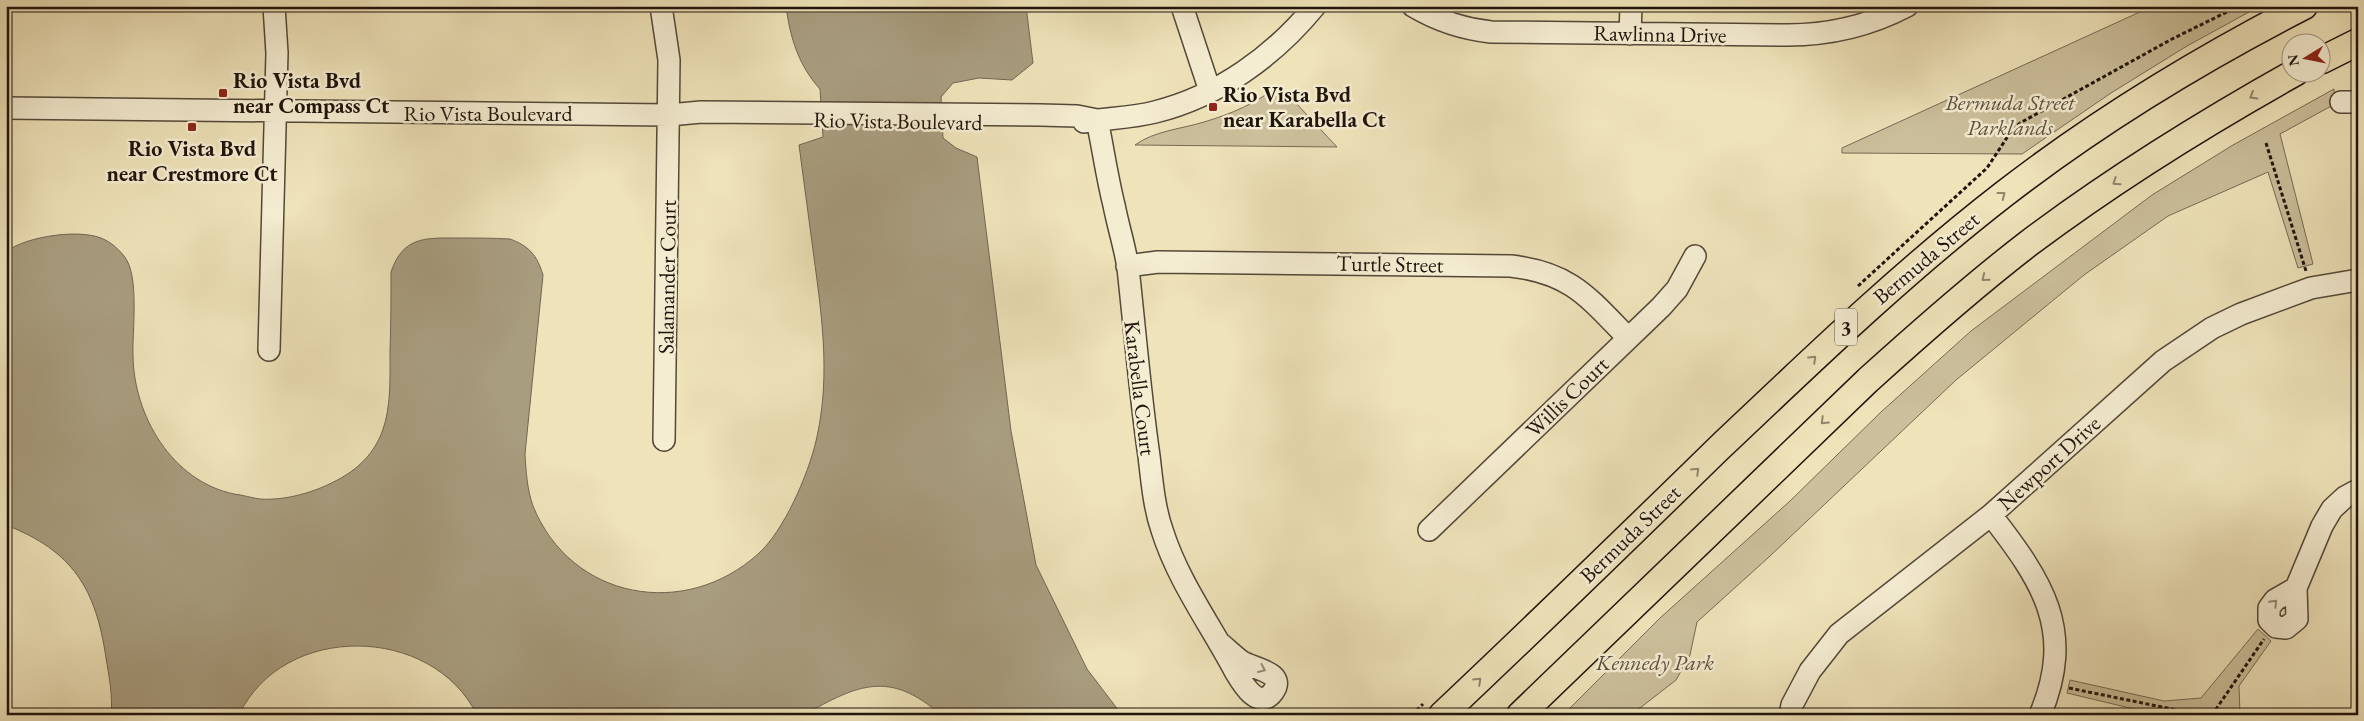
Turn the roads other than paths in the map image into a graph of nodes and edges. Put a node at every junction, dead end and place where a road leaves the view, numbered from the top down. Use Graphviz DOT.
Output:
graph roads {
  1 [pos="274,6"];
  2 [pos="660,6"];
  3 [pos="1182,6"];
  4 [pos="1315,6"];
  5 [pos="1413,6"];
  6 [pos="1631,6"];
  7 [pos="1907,6"];
  8 [pos="2304,6"];
  9 [pos="1630,34"];
  10 [pos="2358,42"];
  11 [pos="2332,55"];
  12 [pos="2282,80"];
  13 [pos="1210,91"];
  14 [pos="6,108"];
  15 [pos="275,111"];
  16 [pos="669,114"];
  17 [pos="1097,120"];
  18 [pos="1695,256"];
  19 [pos="1128,266"];
  20 [pos="2358,280"];
  21 [pos="1628,338"];
  22 [pos="269,350"];
  23 [pos="664,440"];
  24 [pos="2358,490"];
  25 [pos="1991,514"];
  26 [pos="1430,530"];
  27 [pos="2273,625"];
  28 [pos="1221,644"];
  29 [pos="1442,715"];
  30 [pos="1520,715"];
  31 [pos="1790,715"];
  32 [pos="2040,715"];
  1 -- 15 [label="street"];
  2 -- 16 [label="street, Salamander Court"];
  3 -- 13 [label="street"];
  4 -- 13 [label="street, Rio Vista Boulevard"];
  5 -- 9 [label="street, Rawlinna Drive"];
  6 -- 9 [label="street"];
  7 -- 9 [label="street, Rawlinna Drive"];
  29 -- 8 [label="main road, Bermuda Street / 3, one-way"];
  10 -- 11 [label="main road"];
  12 -- 30 [label="main road, 3, one-way"];
  13 -- 17 [label="street, Rio Vista Boulevard"];
  14 -- 15 [label="street, Rio Vista Boulevard"];
  15 -- 16 [label="street, Rio Vista Boulevard"];
  15 -- 22 [label="street"];
  16 -- 17 [label="street, Rio Vista Boulevard"];
  16 -- 23 [label="street, Salamander Court"];
  17 -- 19 [label="street, Karabella Court"];
  18 -- 21 [label="street, Willis Court"];
  19 -- 21 [label="street, Turtle Street"];
  19 -- 28 [label="street, Karabella Court"];
  20 -- 25 [label="street, Newport Drive"];
  21 -- 26 [label="street, Willis Court"];
  24 -- 27 [label="street"];
  25 -- 31 [label="street, Newport Drive"];
  25 -- 32 [label="street"];
}
